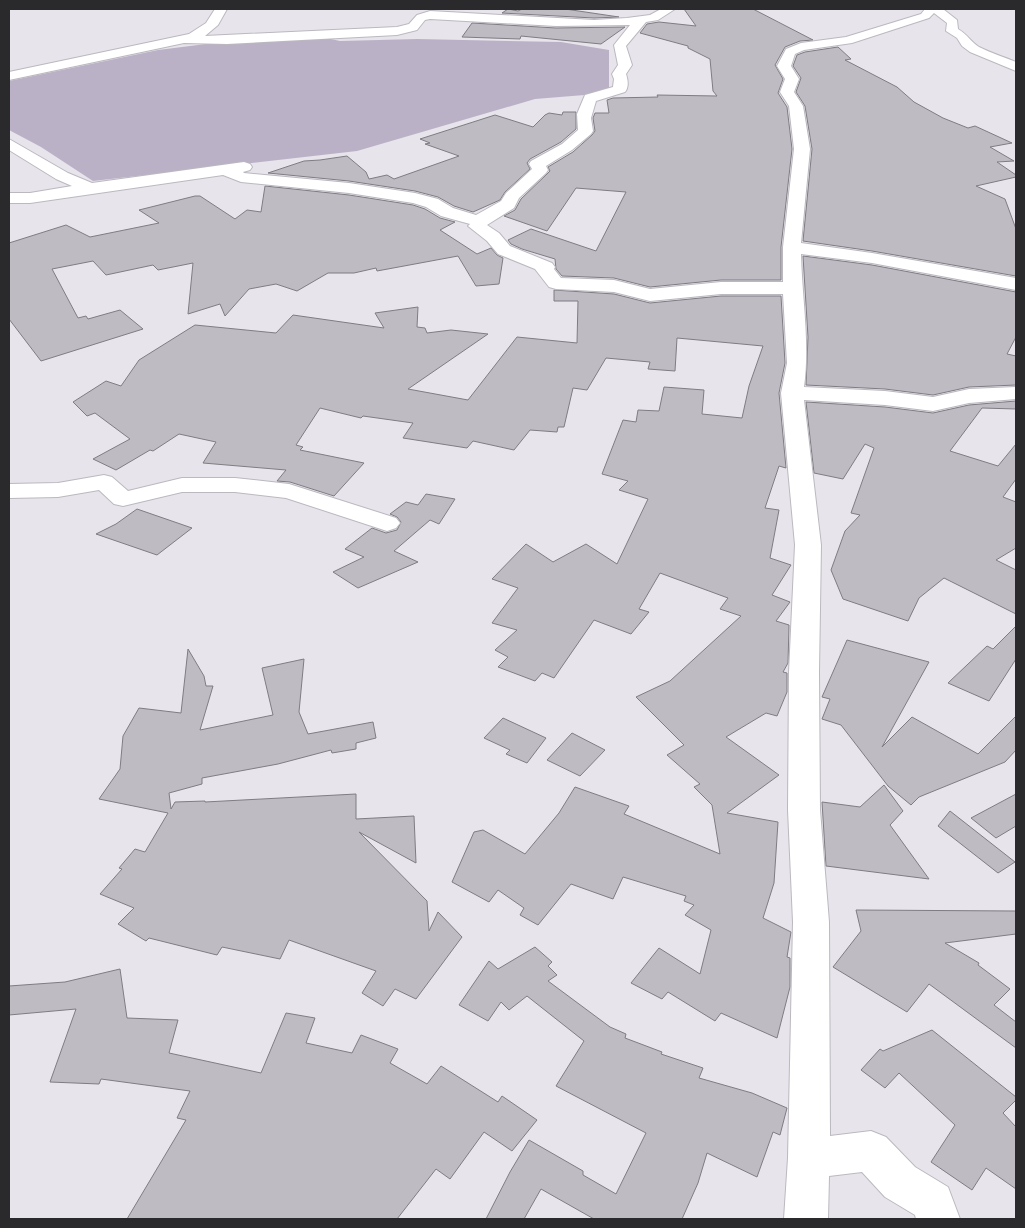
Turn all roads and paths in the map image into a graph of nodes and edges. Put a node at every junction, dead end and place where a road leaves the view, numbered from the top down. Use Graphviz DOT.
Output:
graph roads {
  1 [pos="221,9"];
  2 [pos="669,9"];
  3 [pos="931,9"];
  4 [pos="936,9"];
  5 [pos="642,20"];
  6 [pos="186,40"];
  7 [pos="1016,68"];
  8 [pos="9,76"];
  9 [pos="9,144"];
  10 [pos="246,167"];
  11 [pos="226,170"];
  12 [pos="90,188"];
  13 [pos="9,198"];
  14 [pos="480,222"];
  15 [pos="792,247"];
  16 [pos="1016,284"];
  17 [pos="792,288"];
  18 [pos="792,393"];
  19 [pos="1016,393"];
  20 [pos="9,491"];
  21 [pos="387,523"];
  22 [pos="809,1158"];
  23 [pos="806,1219"];
  24 [pos="938,1219"];
  1 -- 6 [label="street"];
  2 -- 5 [label="street"];
  3 -- 15 [label="street"];
  4 -- 7 [label="street"];
  5 -- 6 [label="street"];
  5 -- 14 [label="street"];
  6 -- 8 [label="street"];
  9 -- 12 [label="street"];
  10 -- 11 [label="street"];
  11 -- 12 [label="street"];
  11 -- 14 [label="street"];
  12 -- 13 [label="street"];
  14 -- 17 [label="street"];
  15 -- 16 [label="street"];
  15 -- 17 [label="street"];
  17 -- 18 [label="street"];
  18 -- 19 [label="street"];
  18 -- 22 [label="street"];
  20 -- 21 [label="street"];
  22 -- 23 [label="street"];
  22 -- 24 [label="street"];
}
